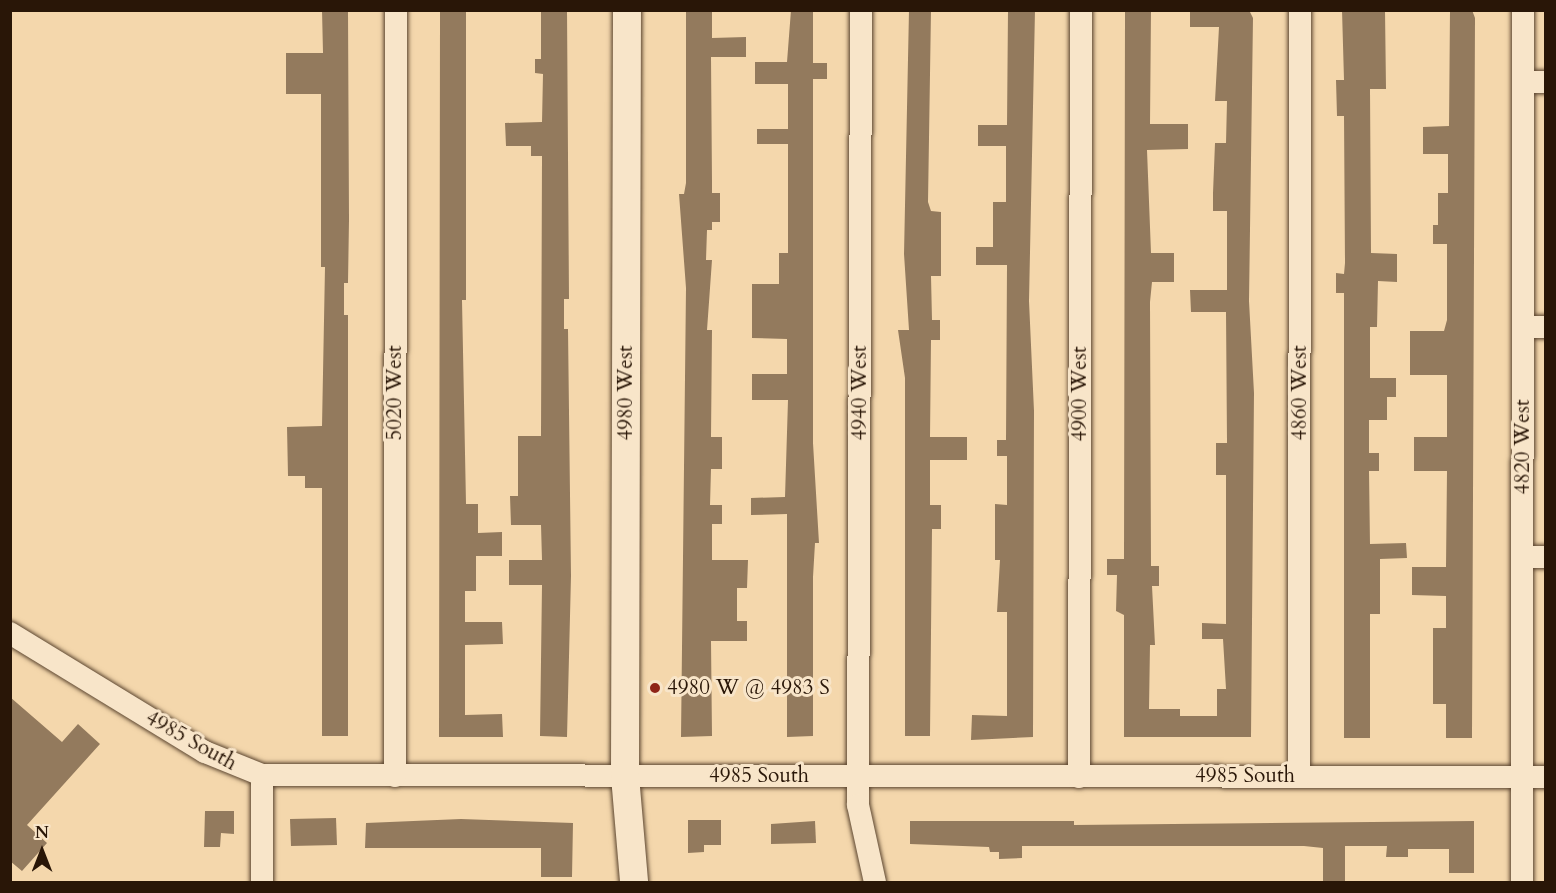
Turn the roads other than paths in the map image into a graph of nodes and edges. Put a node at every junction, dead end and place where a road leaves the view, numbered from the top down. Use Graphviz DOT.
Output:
graph roads {
  1 [pos="396,10"];
  2 [pos="627,10"];
  3 [pos="861,10"];
  4 [pos="1081,10"];
  5 [pos="1300,10"];
  6 [pos="1523,10"];
  7 [pos="1534,82"];
  8 [pos="1534,327"];
  9 [pos="1523,557"];
  10 [pos="1545,557"];
  11 [pos="10,633"];
  12 [pos="262,775"];
  13 [pos="859,775"];
  14 [pos="395,776"];
  15 [pos="625,776"];
  16 [pos="1299,776"];
  17 [pos="1079,777"];
  18 [pos="1522,777"];
  19 [pos="1545,777"];
  20 [pos="262,882"];
  21 [pos="634,882"];
  22 [pos="876,882"];
  23 [pos="1522,882"];
  1 -- 14 [label="street, 5020 West"];
  2 -- 15 [label="street, 4980 West"];
  3 -- 13 [label="street, 4940 West"];
  4 -- 17 [label="street, 4900 West"];
  5 -- 16 [label="street, 4860 West"];
  6 -- 7 [label="street, 4820 West"];
  7 -- 8 [label="street, 4820 West"];
  8 -- 9 [label="street, 4820 West"];
  9 -- 10 [label="street"];
  9 -- 18 [label="street, 4820 West"];
  11 -- 12 [label="street, 4985 South"];
  12 -- 14 [label="street, 4985 South"];
  12 -- 20 [label="street"];
  13 -- 15 [label="street, 4985 South"];
  13 -- 17 [label="street, 4985 South"];
  13 -- 22 [label="street, 4940 West"];
  14 -- 15 [label="street, 4985 South"];
  15 -- 21 [label="street, 4980 West"];
  16 -- 17 [label="street, 4985 South"];
  16 -- 18 [label="street, 4985 South"];
  18 -- 19 [label="street, 4985 South"];
  18 -- 23 [label="street, 4820 West"];
}
